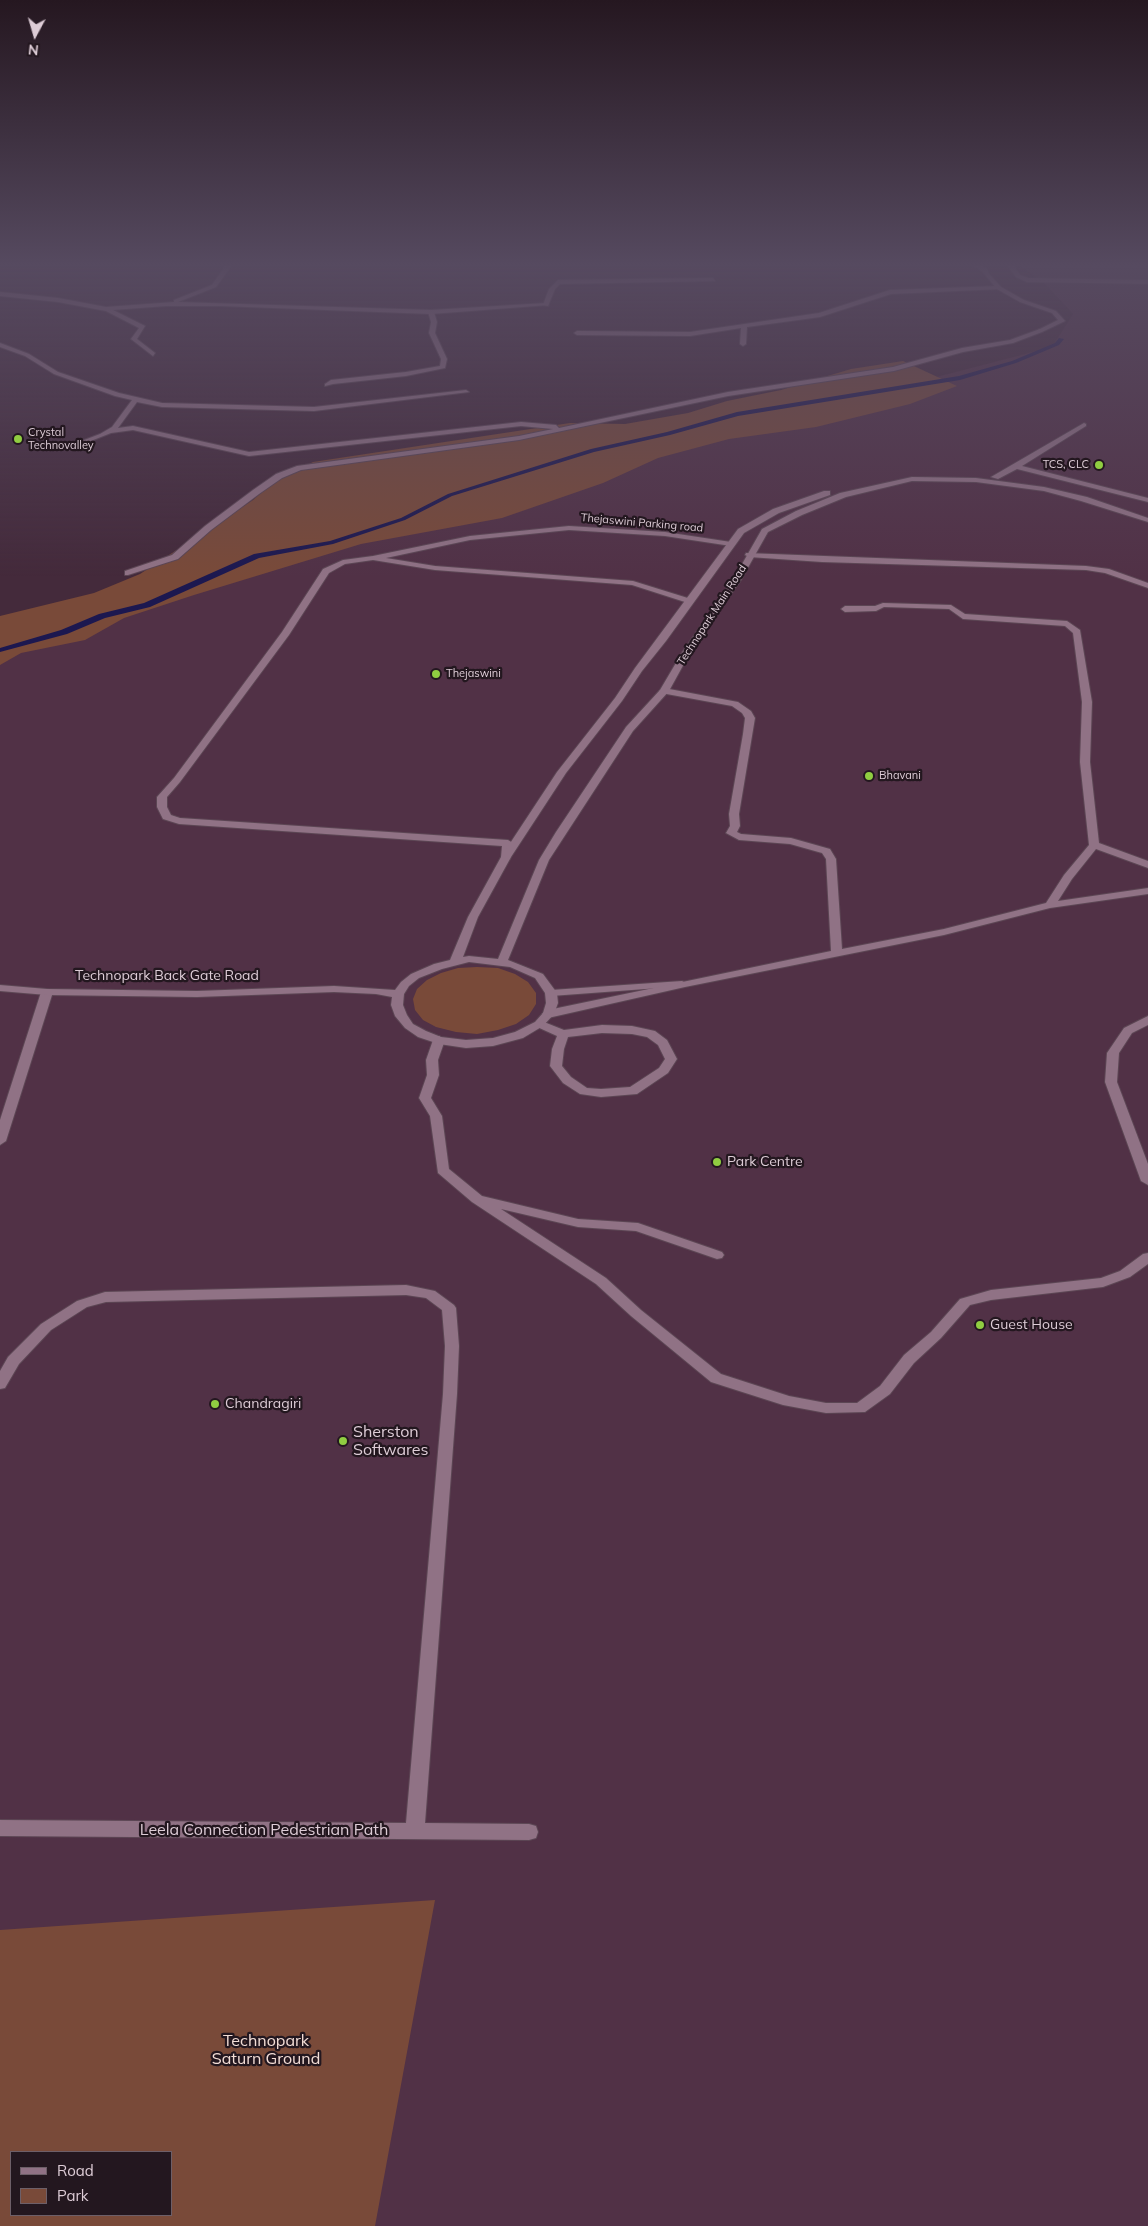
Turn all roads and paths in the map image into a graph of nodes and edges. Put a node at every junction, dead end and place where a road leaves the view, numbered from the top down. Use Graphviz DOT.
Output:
graph roads {
  1 [pos="48,369"];
  2 [pos="432,369"];
  3 [pos="894,369"];
  4 [pos="327,385"];
  5 [pos="466,392"];
  6 [pos="136,399"];
  7 [pos="1084,425"];
  8 [pos="563,429"];
  9 [pos="108,431"];
  10 [pos="68,448"];
  11 [pos="1016,467"];
  12 [pos="995,477"];
  13 [pos="1148,500"];
  14 [pos="1148,514"];
  15 [pos="1148,520"];
  16 [pos="741,531"];
  17 [pos="731,544"];
  18 [pos="749,555"];
  19 [pos="372,558"];
  20 [pos="128,573"];
  21 [pos="1148,586"];
  22 [pos="688,601"];
  23 [pos="845,609"];
  24 [pos="663,638"];
  25 [pos="664,690"];
  26 [pos="1094,844"];
  27 [pos="506,857"];
  28 [pos="1148,865"];
  29 [pos="1148,891"];
  30 [pos="1050,905"];
  31 [pos="836,953"];
  32 [pos="454,962"];
  33 [pos="502,962"];
  34 [pos="685,984"];
  35 [pos="0,988"];
  36 [pos="47,992"];
  37 [pos="551,993"];
  38 [pos="398,994"];
  39 [pos="548,1014"];
  40 [pos="1148,1020"];
  41 [pos="539,1024"];
  42 [pos="563,1034"];
  43 [pos="439,1040"];
  44 [pos="0,1141"];
  45 [pos="1148,1181"];
  46 [pos="477,1199"];
  47 [pos="717,1255"];
  48 [pos="1148,1257"];
  49 [pos="0,1384"];
  50 [pos="0,1828"];
  51 [pos="415,1831"];
  52 [pos="529,1832"];
  1 -- 6 [label="street"];
  2 -- 4 [label="street"];
  3 -- 8 [label="street"];
  5 -- 6 [label="street"];
  6 -- 9 [label="street"];
  7 -- 11 [label="street"];
  8 -- 9 [label="street"];
  8 -- 20 [label="street"];
  9 -- 10 [label="street"];
  11 -- 12 [label="street"];
  11 -- 13 [label="street"];
  12 -- 14 [label="street, Technopark Main Road"];
  12 -- 16 [label="street, Technopark Main Road"];
  15 -- 18 [label="street, Technopark Main Road"];
  16 -- 17 [label="street, Technopark Main Road"];
  16 -- 24 [label="street, Technopark Main Road"];
  17 -- 19 [label="street, Thejaswini Parking road"];
  17 -- 22 [label="street, Technopark Main Road"];
  18 -- 21 [label="street"];
  18 -- 25 [label="street, Technopark Main Road"];
  19 -- 22 [label="street, Thejaswini Parking road"];
  19 -- 27 [label="street, Thejaswini Parking road"];
  22 -- 24 [label="street, Technopark Main Road"];
  23 -- 26 [label="street"];
  24 -- 27 [label="street, Technopark Main Road"];
  25 -- 31 [label="street"];
  25 -- 33 [label="street, Technopark Main Road"];
  26 -- 28 [label="street"];
  26 -- 30 [label="street"];
  27 -- 32 [label="street, Technopark Main Road"];
  29 -- 30 [label="street"];
  30 -- 31 [label="street"];
  31 -- 34 [label="street"];
  32 -- 33 [label="street"];
  32 -- 38 [label="street"];
  33 -- 37 [label="street"];
  34 -- 37 [label="street"];
  34 -- 39 [label="street"];
  35 -- 36 [label="street, Technopark Back Gate Road"];
  36 -- 38 [label="street, Technopark Back Gate Road"];
  36 -- 44 [label="street"];
  37 -- 39 [label="street"];
  38 -- 43 [label="street"];
  39 -- 41 [label="street"];
  40 -- 45 [label="street"];
  41 -- 42 [label="street"];
  41 -- 43 [label="street"];
  42 -- 42 [label="street"];
  43 -- 46 [label="street"];
  46 -- 47 [label="street"];
  46 -- 48 [label="street"];
  49 -- 51 [label="street"];
  50 -- 51 [label="street, Leela Connection Pedestrian Path"];
  51 -- 52 [label="street, Leela Connection Pedestrian Path"];
}
